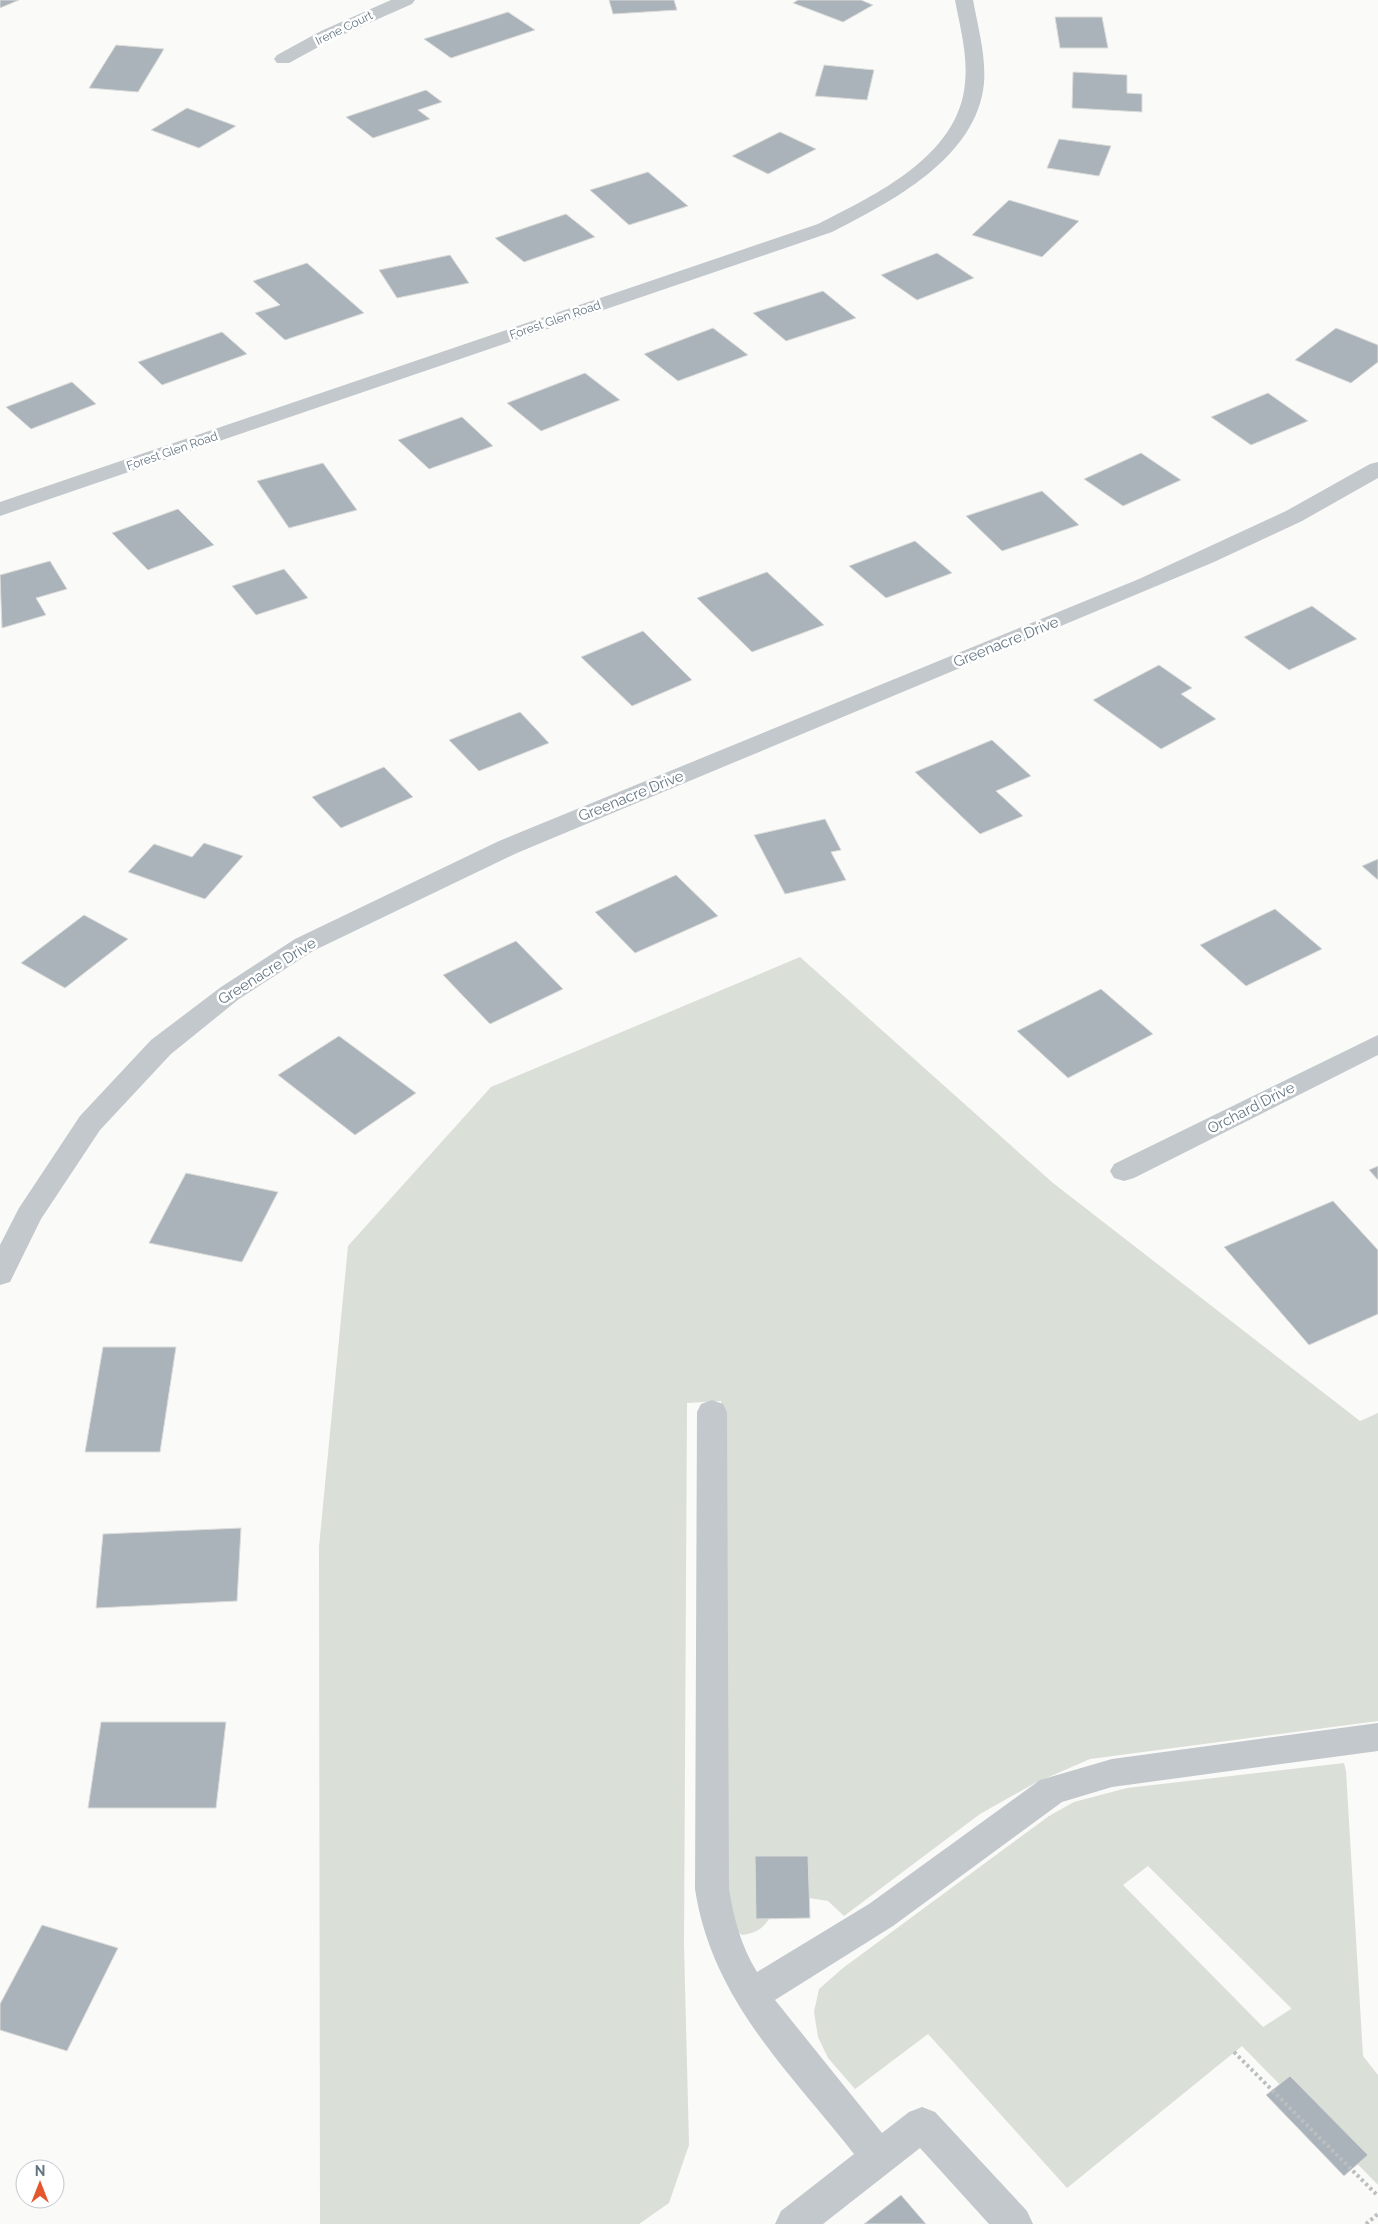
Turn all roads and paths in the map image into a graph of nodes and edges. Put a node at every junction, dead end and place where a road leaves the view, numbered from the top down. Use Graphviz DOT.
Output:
graph roads {
  1 [pos="406,0"];
  2 [pos="964,0"];
  3 [pos="284,59"];
  4 [pos="1378,469"];
  5 [pos="0,509"];
  6 [pos="1378,1044"];
  7 [pos="1124,1171"];
  8 [pos="0,1274"];
  9 [pos="712,1412"];
  10 [pos="1378,1737"];
  11 [pos="751,1995"];
  12 [pos="1234,2052"];
  13 [pos="879,2157"];
  14 [pos="1378,2196"];
  15 [pos="1378,2214"];
  16 [pos="794,2224"];
  17 [pos="1014,2224"];
  18 [pos="1366,2224"];
  1 -- 3 [label="street, Irene Court"];
  2 -- 5 [label="street, Forest Glen Road"];
  4 -- 8 [label="street, Greenacre Drive"];
  6 -- 7 [label="street, Orchard Drive"];
  9 -- 11 [label="street"];
  10 -- 11 [label="street"];
  11 -- 13 [label="street"];
  12 -- 14 [label="path"];
  13 -- 16 [label="street"];
  13 -- 17 [label="street"];
  15 -- 18 [label="path"];
}
